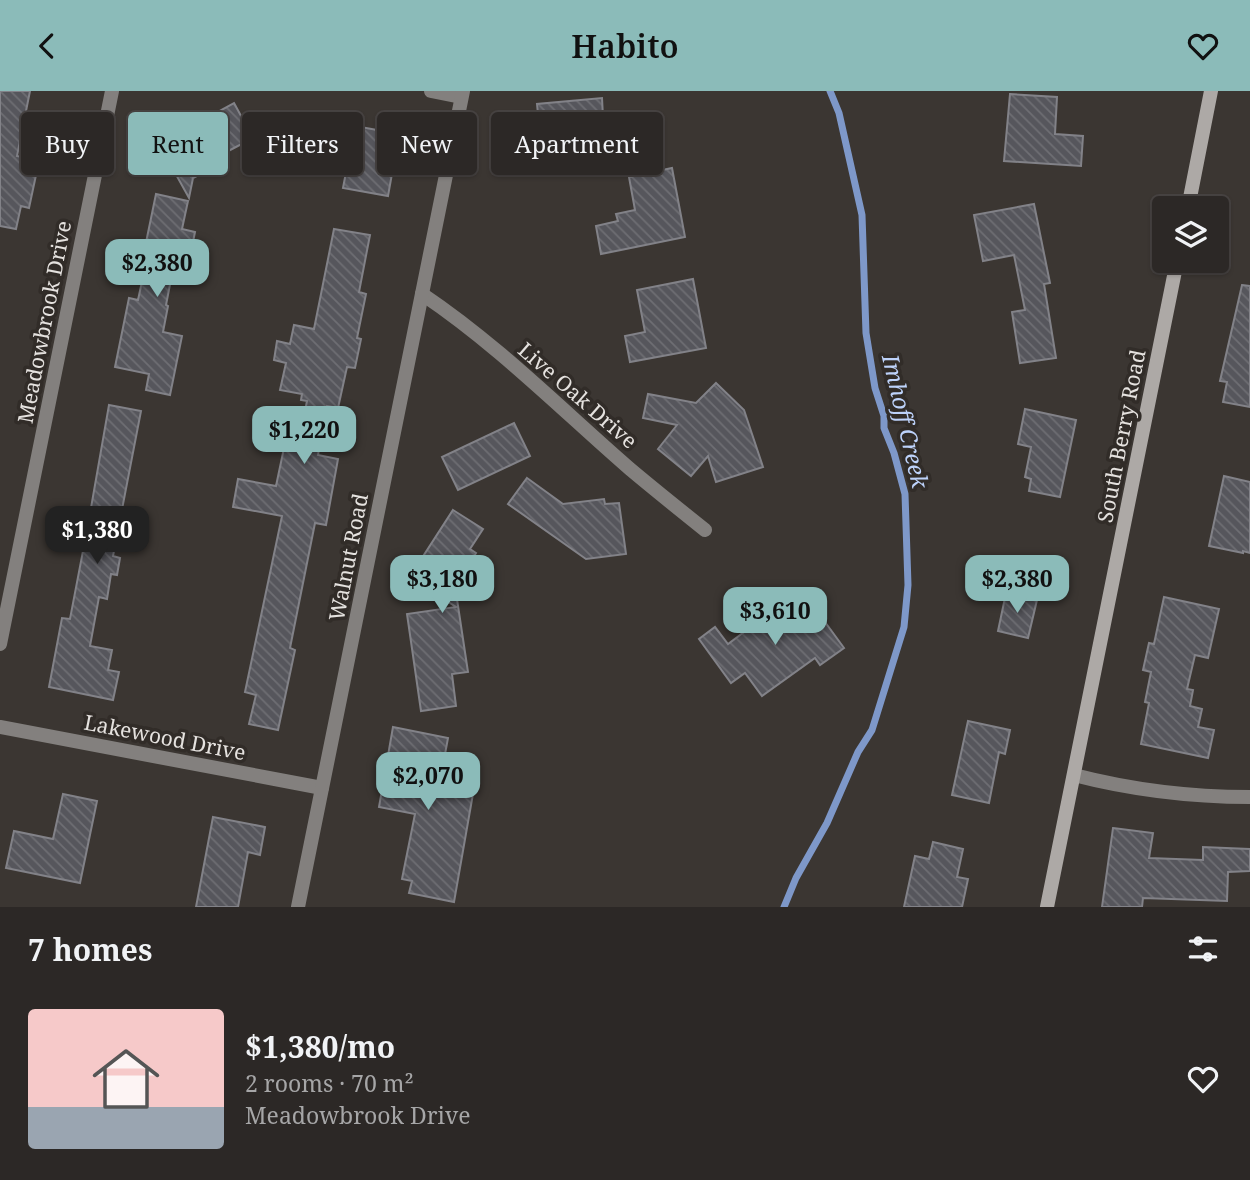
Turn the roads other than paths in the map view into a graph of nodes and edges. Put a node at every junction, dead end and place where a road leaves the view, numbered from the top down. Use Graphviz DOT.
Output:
graph roads {
  1 [pos="112,91"];
  2 [pos="431,91"];
  3 [pos="1211,91"];
  4 [pos="462,94"];
  5 [pos="1190,196"];
  6 [pos="1175,273"];
  7 [pos="422,294"];
  8 [pos="705,530"];
  9 [pos="0,644"];
  10 [pos="0,727"];
  11 [pos="1074,775"];
  12 [pos="322,788"];
  13 [pos="1250,797"];
  14 [pos="298,907"];
  15 [pos="1047,907"];
  1 -- 9 [label="street, Meadowbrook Drive"];
  2 -- 4 [label="street"];
  3 -- 5 [label="street"];
  4 -- 7 [label="street, Walnut Road"];
  6 -- 11 [label="street, South Berry Road"];
  7 -- 8 [label="street, Live Oak Drive"];
  7 -- 12 [label="street, Walnut Road"];
  10 -- 12 [label="street, Lakewood Drive"];
  11 -- 13 [label="street"];
  11 -- 15 [label="street, South Berry Road"];
  12 -- 14 [label="street, Walnut Road"];
}
